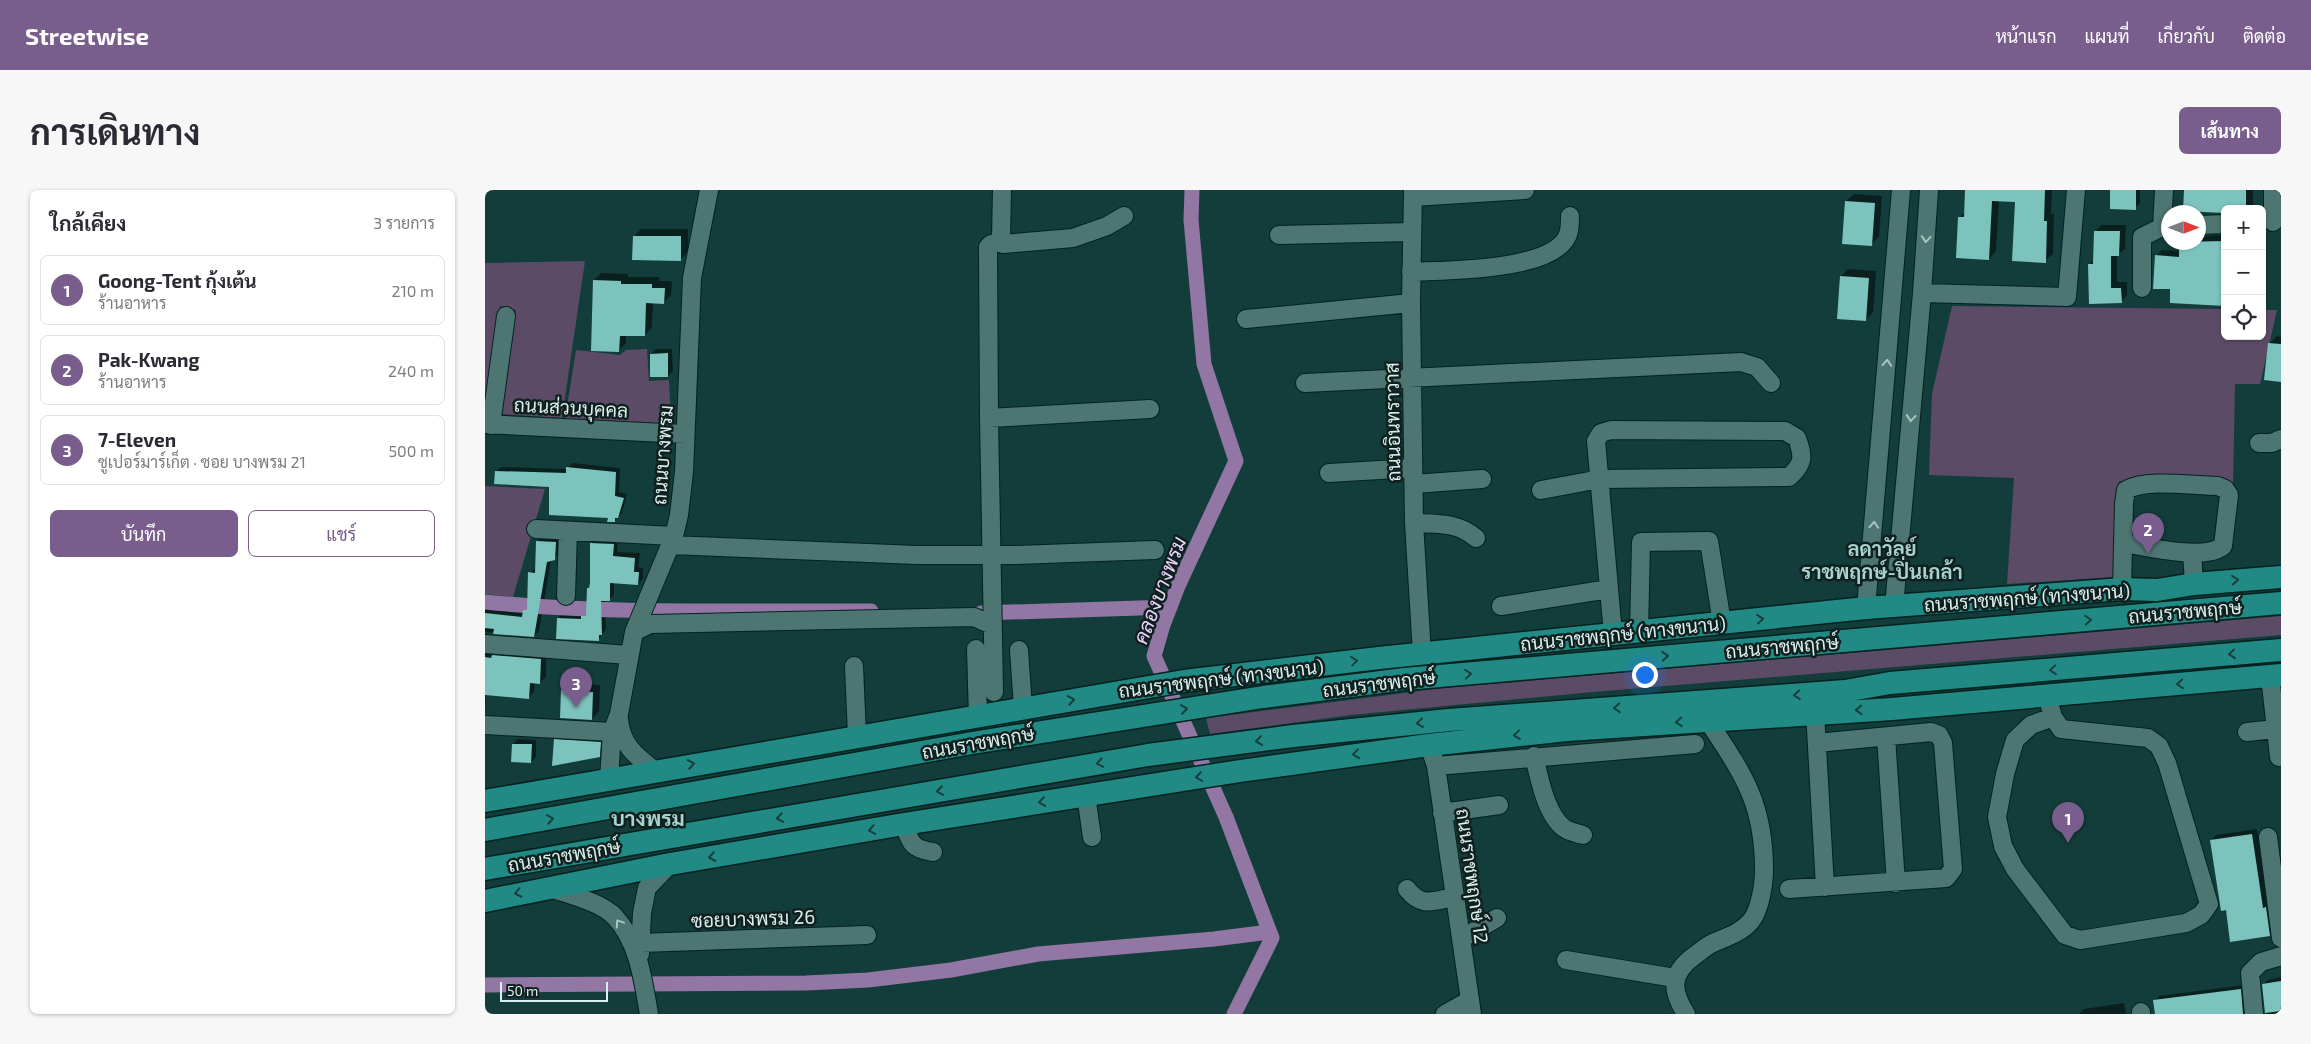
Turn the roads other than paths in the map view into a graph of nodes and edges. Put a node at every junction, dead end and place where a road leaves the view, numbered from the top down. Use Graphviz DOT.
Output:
graph roads {
  1 [pos="709,190"];
  2 [pos="1002,190"];
  3 [pos="1525,190"];
  4 [pos="1901,190"];
  5 [pos="1929,190"];
  6 [pos="2076,190"];
  7 [pos="2164,190"];
  8 [pos="2273,190"];
  9 [pos="1413,194"];
  10 [pos="2164,205"];
  11 [pos="1124,216"];
  12 [pos="1570,216"];
  13 [pos="2272,222"];
  14 [pos="2221,224"];
  15 [pos="2206,225"];
  16 [pos="2161,229"];
  17 [pos="1412,232"];
  18 [pos="1279,235"];
  19 [pos="1001,242"];
  20 [pos="1411,272"];
  21 [pos="2142,288"];
  22 [pos="1922,293"];
  23 [pos="1411,303"];
  24 [pos="506,316"];
  25 [pos="1246,319"];
  26 [pos="1413,377"];
  27 [pos="1305,383"];
  28 [pos="1771,383"];
  29 [pos="1150,409"];
  30 [pos="989,418"];
  31 [pos="488,424"];
  32 [pos="685,434"];
  33 [pos="2281,440"];
  34 [pos="2259,443"];
  35 [pos="1329,473"];
  36 [pos="1414,476"];
  37 [pos="1483,479"];
  38 [pos="1599,479"];
  39 [pos="1541,490"];
  40 [pos="1414,523"];
  41 [pos="536,529"];
  42 [pos="569,531"];
  43 [pos="1476,538"];
  44 [pos="672,541"];
  45 [pos="2124,543"];
  46 [pos="1155,550"];
  47 [pos="2192,552"];
  48 [pos="991,555"];
  49 [pos="2281,576"];
  50 [pos="2194,584"];
  51 [pos="1609,589"];
  52 [pos="2123,589"];
  53 [pos="2157,590"];
  54 [pos="566,596"];
  55 [pos="2281,604"];
  56 [pos="1501,606"];
  57 [pos="1894,607"];
  58 [pos="1866,608"];
  59 [pos="992,619"];
  60 [pos="1722,623"];
  61 [pos="635,629"];
  62 [pos="1639,632"];
  63 [pos="1613,634"];
  64 [pos="1857,639"];
  65 [pos="485,644"];
  66 [pos="976,649"];
  67 [pos="1019,650"];
  68 [pos="2281,650"];
  69 [pos="1422,654"];
  70 [pos="628,655"];
  71 [pos="854,666"];
  72 [pos="2276,675"];
  73 [pos="1845,691"];
  74 [pos="994,692"];
  75 [pos="2038,696"];
  76 [pos="1023,708"];
  77 [pos="1892,709"];
  78 [pos="1815,712"];
  79 [pos="619,714"];
  80 [pos="973,718"];
  81 [pos="2053,718"];
  82 [pos="1708,720"];
  83 [pos="485,725"];
  84 [pos="2276,729"];
  85 [pos="612,732"];
  86 [pos="2247,732"];
  87 [pos="857,736"];
  88 [pos="1890,737"];
  89 [pos="1817,743"];
  90 [pos="1695,744"];
  91 [pos="1429,745"];
  92 [pos="1533,756"];
  93 [pos="2279,757"];
  94 [pos="1436,766"];
  95 [pos="837,768"];
  96 [pos="655,771"];
  97 [pos="609,779"];
  98 [pos="1085,795"];
  99 [pos="485,801"];
  100 [pos="1499,806"];
  101 [pos="1442,813"];
  102 [pos="904,824"];
  103 [pos="493,829"];
  104 [pos="1583,835"];
  105 [pos="2268,837"];
  106 [pos="1092,838"];
  107 [pos="933,852"];
  108 [pos="670,864"];
  109 [pos="491,868"];
  110 [pos="1897,883"];
  111 [pos="548,887"];
  112 [pos="1825,887"];
  113 [pos="1407,889"];
  114 [pos="1789,890"];
  115 [pos="1454,897"];
  116 [pos="485,900"];
  117 [pos="1497,918"];
  118 [pos="867,935"];
  119 [pos="2281,938"];
  120 [pos="1461,939"];
  121 [pos="640,943"];
  122 [pos="2281,956"];
  123 [pos="1566,960"];
  124 [pos="643,978"];
  125 [pos="1675,978"];
  126 [pos="1471,1007"];
  127 [pos="649,1014"];
  128 [pos="1445,1014"];
  129 [pos="1686,1014"];
  130 [pos="2255,1014"];
  1 -- 32 [label="street, ถนนบางพรม"];
  2 -- 19 [label="street"];
  3 -- 9 [label="street"];
  58 -- 4 [label="street, one-way"];
  5 -- 22 [label="street, one-way"];
  6 -- 22 [label="street"];
  7 -- 10 [label="street"];
  8 -- 13 [label="street"];
  9 -- 17 [label="street, ถนนอินทราวาส"];
  11 -- 19 [label="street"];
  12 -- 20 [label="street"];
  14 -- 15 [label="street"];
  16 -- 21 [label="street"];
  17 -- 18 [label="street"];
  17 -- 20 [label="street, ถนนอินทราวาส"];
  19 -- 30 [label="street"];
  20 -- 23 [label="street, ถนนอินทราวาส"];
  22 -- 57 [label="street, one-way"];
  23 -- 25 [label="street"];
  23 -- 26 [label="street, ถนนอินทราวาส"];
  24 -- 31 [label="street"];
  26 -- 27 [label="street"];
  26 -- 28 [label="street"];
  26 -- 36 [label="street, ถนนอินทราวาส"];
  29 -- 30 [label="street"];
  30 -- 48 [label="street"];
  31 -- 32 [label="street, ถนนส่วนบุคคล"];
  32 -- 44 [label="street, ถนนบางพรม"];
  33 -- 34 [label="street"];
  35 -- 36 [label="street"];
  36 -- 37 [label="street"];
  36 -- 40 [label="street, ถนนอินทราวาส"];
  38 -- 38 [label="street"];
  38 -- 39 [label="street"];
  38 -- 51 [label="street"];
  40 -- 43 [label="street"];
  40 -- 69 [label="street, ถนนอินทราวาส"];
  41 -- 42 [label="street"];
  42 -- 44 [label="street"];
  42 -- 54 [label="street"];
  44 -- 48 [label="street"];
  44 -- 61 [label="street, ถนนบางพรม"];
  45 -- 47 [label="street"];
  45 -- 47 [label="street"];
  45 -- 52 [label="street"];
  46 -- 48 [label="street"];
  47 -- 50 [label="street"];
  48 -- 59 [label="street"];
  50 -- 49 [label="main road, ถนนราชพฤกษ์ (ทางขนาน), one-way"];
  50 -- 53 [label="main road, ถนนราชพฤกษ์ (ทางขนาน)"];
  51 -- 56 [label="street"];
  51 -- 63 [label="street"];
  52 -- 53 [label="main road, ถนนราชพฤกษ์ (ทางขนาน)"];
  52 -- 57 [label="main road, ถนนราชพฤกษ์ (ทางขนาน)"];
  53 -- 64 [label="main road"];
  64 -- 55 [label="main road, ถนนราชพฤกษ์, one-way"];
  57 -- 58 [label="main road, ถนนราชพฤกษ์ (ทางขนาน)"];
  60 -- 58 [label="main road, ถนนราชพฤกษ์ (ทางขนาน), one-way"];
  59 -- 61 [label="street"];
  59 -- 74 [label="street"];
  60 -- 62 [label="main road, ถนนราชพฤกษ์ (ทางขนาน)"];
  60 -- 62 [label="street"];
  61 -- 70 [label="street, ถนนบางพรม"];
  62 -- 63 [label="main road, ถนนราชพฤกษ์ (ทางขนาน)"];
  63 -- 69 [label="main road, ถนนราชพฤกษ์ (ทางขนาน)"];
  95 -- 64 [label="main road, ถนนราชพฤกษ์, one-way"];
  65 -- 70 [label="street"];
  66 -- 80 [label="street"];
  67 -- 76 [label="street"];
  68 -- 73 [label="main road, ถนนราชพฤกษ์, one-way"];
  76 -- 69 [label="main road, ถนนราชพฤกษ์ (ทางขนาน), one-way"];
  70 -- 79 [label="street, ถนนบางพรม"];
  71 -- 87 [label="street"];
  72 -- 75 [label="main road, one-way"];
  72 -- 84 [label="street"];
  73 -- 75 [label="main road"];
  73 -- 109 [label="main road, ถนนราชพฤกษ์, one-way"];
  75 -- 77 [label="main road"];
  75 -- 81 [label="street"];
  76 -- 80 [label="main road, ถนนราชพฤกษ์ (ทางขนาน)"];
  76 -- 95 [label="main road"];
  77 -- 78 [label="main road, one-way"];
  77 -- 88 [label="street"];
  78 -- 82 [label="main road"];
  78 -- 89 [label="street"];
  79 -- 85 [label="street, ถนนบางพรม"];
  79 -- 96 [label="street, ถนนบางพรม"];
  80 -- 87 [label="main road, ถนนราชพฤกษ์"];
  81 -- 81 [label="street"];
  82 -- 91 [label="main road, one-way"];
  82 -- 125 [label="street"];
  83 -- 85 [label="street"];
  84 -- 86 [label="street"];
  84 -- 93 [label="street"];
  85 -- 97 [label="street, ถนนบางพรม"];
  96 -- 87 [label="main road, ถนนราชพฤกษ์, one-way"];
  88 -- 89 [label="street"];
  88 -- 110 [label="street"];
  88 -- 110 [label="street"];
  89 -- 112 [label="street"];
  90 -- 92 [label="street"];
  91 -- 94 [label="street, ถนนราชพฤกษ์ 12"];
  91 -- 98 [label="main road, one-way"];
  92 -- 94 [label="street"];
  92 -- 104 [label="street"];
  94 -- 101 [label="street, ถนนราชพฤกษ์ 12"];
  103 -- 95 [label="main road, ถนนราชพฤกษ์, one-way"];
  96 -- 97 [label="main road, ถนนราชพฤกษ์"];
  97 -- 99 [label="main road, ถนนราชพฤกษ์"];
  98 -- 102 [label="main road, ถนนราชพฤกษ์, one-way"];
  98 -- 106 [label="street"];
  100 -- 101 [label="street"];
  101 -- 115 [label="street, ถนนราชพฤกษ์ 12"];
  102 -- 107 [label="street"];
  102 -- 108 [label="main road, ถนนราชพฤกษ์, one-way"];
  105 -- 119 [label="street"];
  108 -- 111 [label="main road, ถนนราชพฤกษ์"];
  108 -- 121 [label="street"];
  110 -- 112 [label="street"];
  111 -- 116 [label="main road, ถนนราชพฤกษ์, one-way"];
  124 -- 111 [label="street, one-way"];
  112 -- 114 [label="street"];
  113 -- 115 [label="street"];
  115 -- 120 [label="street, ถนนราชพฤกษ์ 12"];
  117 -- 120 [label="street"];
  118 -- 121 [label="street, ซอยบางพรม 26"];
  120 -- 126 [label="street, ถนนราชพฤกษ์ 12"];
  121 -- 124 [label="street"];
  122 -- 130 [label="street"];
  123 -- 125 [label="street"];
  124 -- 127 [label="street"];
  125 -- 129 [label="street"];
  126 -- 128 [label="street"];
}
